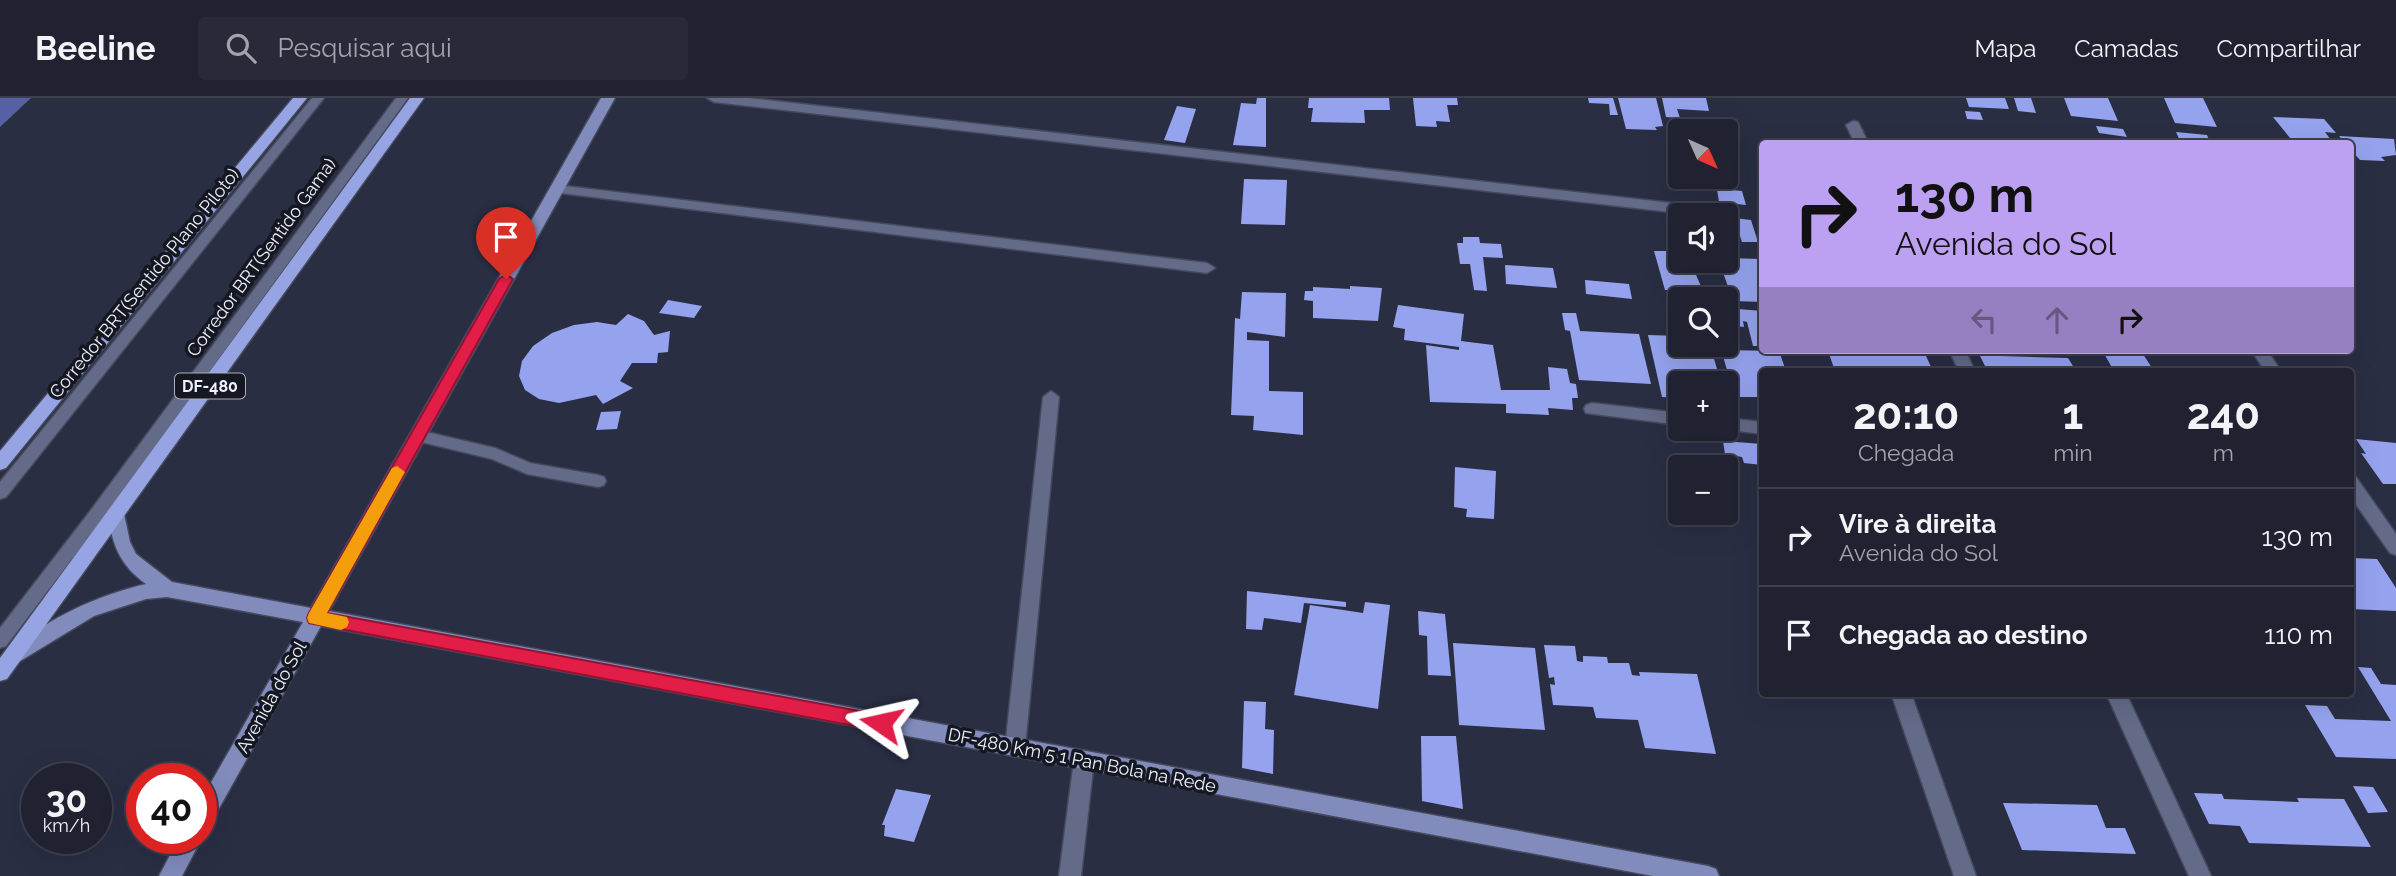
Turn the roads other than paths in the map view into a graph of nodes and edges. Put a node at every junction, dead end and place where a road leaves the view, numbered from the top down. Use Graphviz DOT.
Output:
graph roads {
  1 [pos="300,98"];
  2 [pos="318,98"];
  3 [pos="402,98"];
  4 [pos="417,98"];
  5 [pos="608,98"];
  6 [pos="714,98"];
  7 [pos="1853,125"];
  8 [pos="1860,140"];
  9 [pos="557,189"];
  10 [pos="1668,208"];
  11 [pos="1207,268"];
  12 [pos="1051,397"];
  13 [pos="1592,409"];
  14 [pos="1668,418"];
  15 [pos="1738,425"];
  16 [pos="1759,428"];
  17 [pos="418,436"];
  18 [pos="0,463"];
  19 [pos="598,481"];
  20 [pos="2354,488"];
  21 [pos="0,493"];
  22 [pos="117,514"];
  23 [pos="2396,548"];
  24 [pos="167,589"];
  25 [pos="315,618"];
  26 [pos="0,640"];
  27 [pos="3,668"];
  28 [pos="1902,697"];
  29 [pos="2118,697"];
  30 [pos="1016,748"];
  31 [pos="1084,760"];
  32 [pos="217,793"];
  33 [pos="182,854"];
  34 [pos="170,876"];
  35 [pos="1070,876"];
  36 [pos="1708,876"];
  37 [pos="1965,876"];
  38 [pos="2200,876"];
  1 -- 18 [label="main road"];
  2 -- 21 [label="lane, Corredor BRT(Sentido Plano Piloto)"];
  3 -- 26 [label="lane, Corredor BRT(Sentido Gama)"];
  4 -- 22 [label="main road, DF-480"];
  5 -- 9 [label="street, Avenida do Sol"];
  6 -- 10 [label="street"];
  7 -- 8 [label="street"];
  9 -- 11 [label="street"];
  9 -- 17 [label="street, Avenida do Sol"];
  12 -- 30 [label="street"];
  13 -- 14 [label="street"];
  15 -- 16 [label="street"];
  17 -- 19 [label="lane"];
  17 -- 25 [label="street, Avenida do Sol"];
  20 -- 23 [label="street"];
  22 -- 24 [label="street"];
  22 -- 27 [label="main road, DF-480"];
  24 -- 25 [label="street, DF-480 Km 5 1 Pan Bola na Rede"];
  24 -- 27 [label="street"];
  25 -- 30 [label="street, DF-480 Km 5 1 Pan Bola na Rede"];
  25 -- 32 [label="street, Avenida do Sol"];
  28 -- 37 [label="street"];
  29 -- 38 [label="street"];
  30 -- 31 [label="street, DF-480 Km 5 1 Pan Bola na Rede"];
  31 -- 35 [label="street"];
  31 -- 36 [label="street, DF-480 Km 5 1 Pan Bola na Rede"];
  33 -- 34 [label="street"];
}
